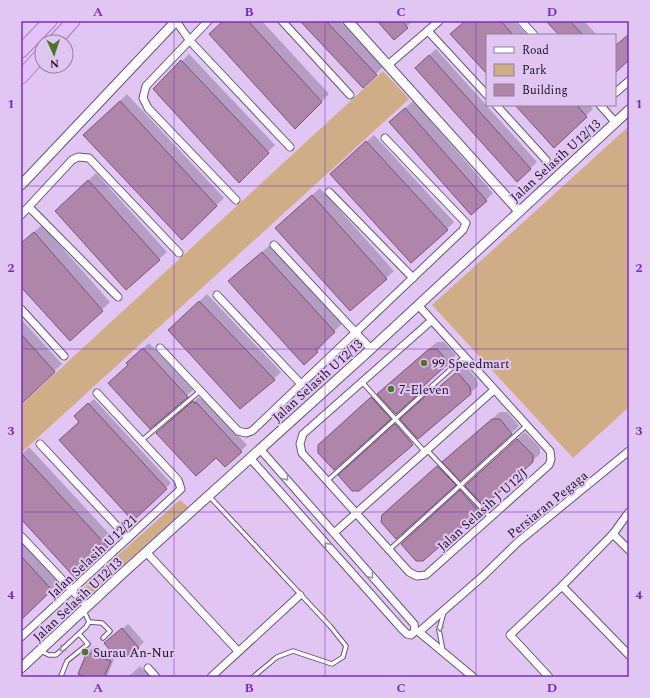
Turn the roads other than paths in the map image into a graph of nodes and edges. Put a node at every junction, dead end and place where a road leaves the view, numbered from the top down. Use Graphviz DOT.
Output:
graph roads {
  1 [pos="50,21"];
  2 [pos="73,21"];
  3 [pos="176,21"];
  4 [pos="208,21"];
  5 [pos="282,21"];
  6 [pos="348,21"];
  7 [pos="439,21"];
  8 [pos="521,21"];
  9 [pos="428,31"];
  10 [pos="61,34"];
  11 [pos="533,34"];
  12 [pos="190,41"];
  13 [pos="21,51"];
  14 [pos="34,63"];
  15 [pos="388,65"];
  16 [pos="21,77"];
  17 [pos="629,81"];
  18 [pos="616,92"];
  19 [pos="486,94"];
  20 [pos="350,95"];
  21 [pos="497,106"];
  22 [pos="602,106"];
  23 [pos="629,110"];
  24 [pos="616,122"];
  25 [pos="385,138"];
  26 [pos="290,147"];
  27 [pos="546,160"];
  28 [pos="21,185"];
  29 [pos="329,192"];
  30 [pos="236,200"];
  31 [pos="28,207"];
  32 [pos="519,211"];
  33 [pos="21,215"];
  34 [pos="274,245"];
  35 [pos="179,253"];
  36 [pos="413,278"];
  37 [pos="218,295"];
  38 [pos="118,297"];
  39 [pos="418,305"];
  40 [pos="21,309"];
  41 [pos="431,321"];
  42 [pos="356,332"];
  43 [pos="160,348"];
  44 [pos="371,349"];
  45 [pos="64,356"];
  46 [pos="464,357"];
  47 [pos="362,382"];
  48 [pos="301,384"];
  49 [pos="200,390"];
  50 [pos="494,390"];
  51 [pos="97,393"];
  52 [pos="396,419"];
  53 [pos="527,425"];
  54 [pos="141,441"];
  55 [pos="40,444"];
  56 [pos="260,449"];
  57 [pos="629,450"];
  58 [pos="426,451"];
  59 [pos="250,458"];
  60 [pos="327,481"];
  61 [pos="461,485"];
  62 [pos="209,496"];
  63 [pos="629,512"];
  64 [pos="357,514"];
  65 [pos="490,517"];
  66 [pos="334,533"];
  67 [pos="613,534"];
  68 [pos="21,536"];
  69 [pos="128,538"];
  70 [pos="389,550"];
  71 [pos="629,550"];
  72 [pos="146,552"];
  73 [pos="562,586"];
  74 [pos="73,590"];
  75 [pos="300,595"];
  76 [pos="85,608"];
  77 [pos="446,608"];
  78 [pos="89,622"];
  79 [pos="79,634"];
  80 [pos="21,637"];
  81 [pos="103,638"];
  82 [pos="41,651"];
  83 [pos="238,651"];
  84 [pos="443,651"];
  85 [pos="629,655"];
  86 [pos="21,668"];
  87 [pos="148,668"];
  88 [pos="61,676"];
  89 [pos="156,677"];
  90 [pos="210,677"];
  91 [pos="253,677"];
  92 [pos="473,677"];
  93 [pos="549,677"];
  1 -- 13 [label="highway"];
  2 -- 10 [label="highway"];
  3 -- 12 [label="street"];
  3 -- 28 [label="street"];
  4 -- 12 [label="street"];
  5 -- 20 [label="street"];
  6 -- 15 [label="street"];
  7 -- 9 [label="street"];
  8 -- 11 [label="street"];
  9 -- 15 [label="street"];
  9 -- 19 [label="street"];
  12 -- 26 [label="street"];
  12 -- 30 [label="street"];
  14 -- 16 [label="highway"];
  15 -- 32 [label="street"];
  17 -- 18 [label="street"];
  21 -- 27 [label="street"];
  22 -- 24 [label="street"];
  23 -- 24 [label="street, Jalan Selasih U12/13"];
  24 -- 32 [label="street, Jalan Selasih U12/13"];
  25 -- 36 [label="street"];
  29 -- 36 [label="street"];
  31 -- 33 [label="street"];
  31 -- 35 [label="street"];
  31 -- 38 [label="street"];
  32 -- 39 [label="street, Jalan Selasih U12/13"];
  34 -- 42 [label="street"];
  36 -- 42 [label="street"];
  37 -- 48 [label="street"];
  39 -- 41 [label="street"];
  39 -- 44 [label="street, Jalan Selasih U12/13"];
  40 -- 45 [label="street"];
  41 -- 46 [label="street"];
  41 -- 47 [label="street"];
  42 -- 44 [label="street"];
  42 -- 48 [label="street"];
  43 -- 49 [label="street"];
  44 -- 56 [label="street, Jalan Selasih U12/13"];
  46 -- 50 [label="street"];
  46 -- 52 [label="lane"];
  47 -- 52 [label="lane"];
  47 -- 60 [label="street"];
  48 -- 49 [label="street"];
  49 -- 54 [label="lane"];
  50 -- 53 [label="street"];
  50 -- 58 [label="street"];
  51 -- 54 [label="street"];
  52 -- 58 [label="lane"];
  52 -- 60 [label="lane"];
  53 -- 61 [label="lane"];
  53 -- 65 [label="street, Jalan Selasih J U12/J"];
  54 -- 69 [label="street, Jalan Selasih U12/21"];
  55 -- 69 [label="street"];
  56 -- 59 [label="street, Jalan Selasih U12/13"];
  56 -- 66 [label="street, one-way"];
  57 -- 77 [label="street, Persiaran Pegaga"];
  58 -- 61 [label="lane"];
  58 -- 64 [label="street"];
  59 -- 62 [label="street, Jalan Selasih U12/13"];
  66 -- 59 [label="street, one-way"];
  60 -- 64 [label="street"];
  61 -- 65 [label="lane"];
  61 -- 70 [label="lane"];
  62 -- 72 [label="street, Jalan Selasih U12/13"];
  62 -- 75 [label="lane"];
  63 -- 67 [label="street"];
  64 -- 66 [label="street"];
  64 -- 70 [label="street"];
  65 -- 70 [label="street, Jalan Selasih J U12/J"];
  67 -- 71 [label="street"];
  67 -- 73 [label="street"];
  68 -- 74 [label="street"];
  69 -- 74 [label="street, Jalan Selasih U12/21"];
  72 -- 76 [label="street, Jalan Selasih U12/13"];
  72 -- 83 [label="street"];
  73 -- 85 [label="street"];
  73 -- 93 [label="street"];
  74 -- 76 [label="street"];
  74 -- 80 [label="street, Jalan Selasih U12/21"];
  75 -- 83 [label="street"];
  75 -- 91 [label="lane"];
  76 -- 78 [label="lane"];
  76 -- 82 [label="street, Jalan Selasih U12/13"];
  77 -- 84 [label="lane, one-way"];
  77 -- 84 [label="street, Persiaran Pegaga"];
  78 -- 79 [label="lane"];
  78 -- 81 [label="lane"];
  79 -- 82 [label="lane, one-way"];
  79 -- 88 [label="lane"];
  82 -- 86 [label="street, Jalan Selasih U12/13"];
  83 -- 90 [label="street"];
  84 -- 92 [label="street"];
  87 -- 89 [label="street"];
}
